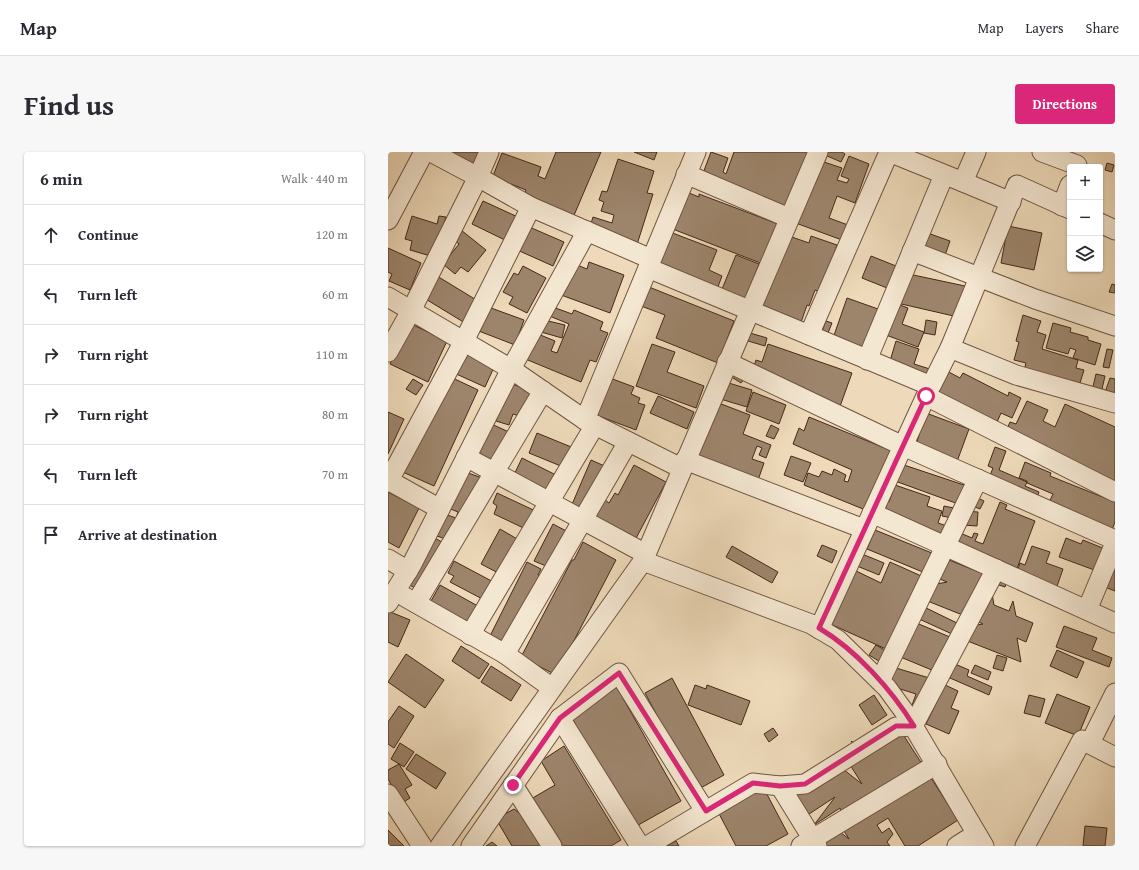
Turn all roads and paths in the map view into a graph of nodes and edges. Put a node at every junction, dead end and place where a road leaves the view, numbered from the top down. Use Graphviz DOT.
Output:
graph roads {
  1 [pos="424,152"];
  2 [pos="431,152"];
  3 [pos="489,152"];
  4 [pos="696,152"];
  5 [pos="818,152"];
  6 [pos="889,152"];
  7 [pos="976,152"];
  8 [pos="1042,152"];
  9 [pos="1079,161"];
  10 [pos="686,174"];
  11 [pos="944,175"];
  12 [pos="478,177"];
  13 [pos="963,182"];
  14 [pos="1011,202"];
  15 [pos="531,207"];
  16 [pos="1066,208"];
  17 [pos="789,218"];
  18 [pos="388,220"];
  19 [pos="1103,224"];
  20 [pos="1115,230"];
  21 [pos="587,231"];
  22 [pos="912,252"];
  23 [pos="649,263"];
  24 [pos="979,278"];
  25 [pos="388,297"];
  26 [pos="412,309"];
  27 [pos="749,310"];
  28 [pos="1115,326"];
  29 [pos="809,335"];
  30 [pos="464,341"];
  31 [pos="950,348"];
  32 [pos="388,352"];
  33 [pos="867,360"];
  34 [pos="727,362"];
  35 [pos="511,369"];
  36 [pos="543,391"];
  37 [pos="928,391"];
  38 [pos="1115,403"];
  39 [pos="590,423"];
  40 [pos="628,442"];
  41 [pos="903,446"];
  42 [pos="466,457"];
  43 [pos="683,464"];
  44 [pos="494,472"];
  45 [pos="978,479"];
  46 [pos="388,481"];
  47 [pos="1115,492"];
  48 [pos="549,502"];
  49 [pos="440,509"];
  50 [pos="582,520"];
  51 [pos="868,521"];
  52 [pos="1115,541"];
  53 [pos="945,546"];
  54 [pos="644,557"];
  55 [pos="388,559"];
  56 [pos="996,569"];
  57 [pos="408,571"];
  58 [pos="392,597"];
  59 [pos="416,603"];
  60 [pos="1087,610"];
  61 [pos="1115,623"];
  62 [pos="819,628"];
  63 [pos="470,635"];
  64 [pos="505,654"];
  65 [pos="880,681"];
  66 [pos="552,688"];
  67 [pos="1115,693"];
  68 [pos="560,718"];
  69 [pos="914,726"];
  70 [pos="1090,744"];
  71 [pos="1115,757"];
  72 [pos="937,764"];
  73 [pos="513,785"];
  74 [pos="780,786"];
  75 [pos="388,794"];
  76 [pos="706,811"];
  77 [pos="980,840"];
  78 [pos="810,844"];
  79 [pos="422,846"];
  80 [pos="440,846"];
  81 [pos="471,846"];
  82 [pos="552,846"];
  83 [pos="640,846"];
  84 [pos="647,846"];
  85 [pos="957,846"];
  86 [pos="1025,846"];
  1 -- 18 [label="street"];
  2 -- 12 [label="street"];
  3 -- 12 [label="street"];
  4 -- 10 [label="street"];
  5 -- 17 [label="street"];
  6 -- 11 [label="street"];
  6 -- 29 [label="street"];
  7 -- 13 [label="street"];
  8 -- 9 [label="street"];
  10 -- 17 [label="street"];
  10 -- 23 [label="street"];
  11 -- 13 [label="street"];
  11 -- 22 [label="street"];
  12 -- 15 [label="street"];
  12 -- 26 [label="street"];
  13 -- 14 [label="street"];
  14 -- 16 [label="street"];
  14 -- 24 [label="street"];
  15 -- 21 [label="street"];
  15 -- 30 [label="street"];
  17 -- 27 [label="street"];
  19 -- 20 [label="street"];
  21 -- 23 [label="street"];
  21 -- 35 [label="street"];
  22 -- 24 [label="street"];
  22 -- 33 [label="street"];
  23 -- 27 [label="street"];
  23 -- 39 [label="street"];
  24 -- 28 [label="street"];
  24 -- 31 [label="street"];
  25 -- 26 [label="street"];
  26 -- 30 [label="street"];
  26 -- 32 [label="street"];
  27 -- 29 [label="street"];
  27 -- 34 [label="street"];
  29 -- 33 [label="street"];
  30 -- 35 [label="street"];
  30 -- 46 [label="street"];
  31 -- 37 [label="street"];
  31 -- 38 [label="street"];
  33 -- 37 [label="street"];
  34 -- 41 [label="street"];
  34 -- 43 [label="street"];
  35 -- 36 [label="street"];
  35 -- 42 [label="street"];
  36 -- 39 [label="street"];
  36 -- 44 [label="street"];
  37 -- 41 [label="street"];
  37 -- 47 [label="street"];
  39 -- 40 [label="street"];
  39 -- 48 [label="street"];
  40 -- 43 [label="street"];
  40 -- 50 [label="street"];
  41 -- 45 [label="street"];
  41 -- 51 [label="street"];
  42 -- 44 [label="street"];
  42 -- 49 [label="street"];
  43 -- 51 [label="street"];
  43 -- 54 [label="street"];
  44 -- 48 [label="street"];
  44 -- 59 [label="street"];
  45 -- 52 [label="street"];
  45 -- 53 [label="street"];
  46 -- 49 [label="street"];
  48 -- 50 [label="street"];
  48 -- 63 [label="street"];
  49 -- 57 [label="street"];
  50 -- 54 [label="street"];
  50 -- 64 [label="street"];
  51 -- 53 [label="street"];
  51 -- 62 [label="street"];
  52 -- 60 [label="street"];
  53 -- 56 [label="street"];
  53 -- 65 [label="street"];
  54 -- 62 [label="street"];
  54 -- 66 [label="street"];
  55 -- 57 [label="street"];
  56 -- 60 [label="street"];
  56 -- 69 [label="street"];
  57 -- 58 [label="street"];
  58 -- 59 [label="street"];
  59 -- 63 [label="street"];
  60 -- 61 [label="street"];
  62 -- 65 [label="street"];
  63 -- 64 [label="street"];
  64 -- 66 [label="street"];
  65 -- 69 [label="street"];
  66 -- 80 [label="street"];
  67 -- 70 [label="street"];
  68 -- 73 [label="street"];
  68 -- 76 [label="street"];
  68 -- 83 [label="street"];
  69 -- 72 [label="street"];
  69 -- 74 [label="street"];
  70 -- 71 [label="street"];
  70 -- 86 [label="street"];
  72 -- 77 [label="street"];
  72 -- 78 [label="street"];
  73 -- 81 [label="street"];
  73 -- 82 [label="street"];
  74 -- 76 [label="street"];
  74 -- 78 [label="street"];
  75 -- 79 [label="street"];
  76 -- 84 [label="street"];
  77 -- 85 [label="street"];
}
